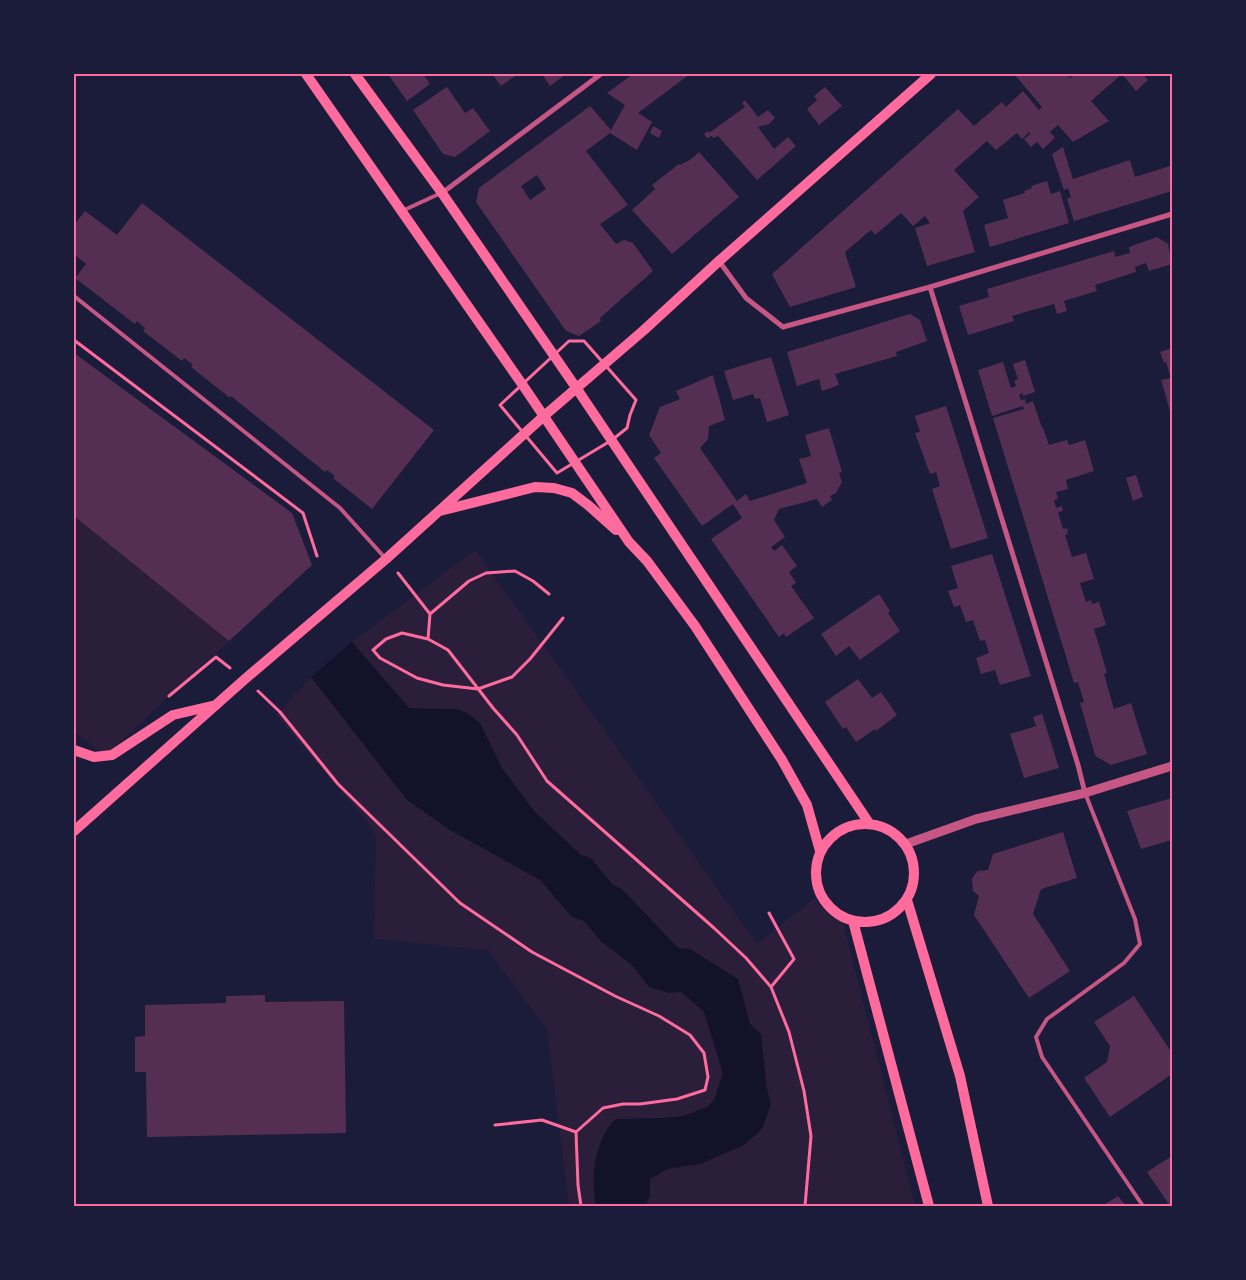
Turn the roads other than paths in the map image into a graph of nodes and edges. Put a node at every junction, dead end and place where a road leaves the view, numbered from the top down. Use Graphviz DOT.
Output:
graph roads {
  1 [pos="306,74"];
  2 [pos="355,74"];
  3 [pos="931,74"];
  4 [pos="597,75"];
  5 [pos="442,193"];
  6 [pos="402,211"];
  7 [pos="1172,214"];
  8 [pos="719,260"];
  9 [pos="930,287"];
  10 [pos="74,296"];
  11 [pos="577,389"];
  12 [pos="544,416"];
  13 [pos="437,512"];
  14 [pos="629,542"];
  15 [pos="386,559"];
  16 [pos="218,705"];
  17 [pos="74,750"];
  18 [pos="1172,766"];
  19 [pos="1085,793"];
  20 [pos="869,823"];
  21 [pos="74,831"];
  22 [pos="906,844"];
  23 [pos="820,851"];
  24 [pos="906,900"];
  25 [pos="853,921"];
  26 [pos="929,1206"];
  27 [pos="988,1206"];
  28 [pos="1143,1206"];
  1 -- 6 [label="main road"];
  2 -- 5 [label="main road"];
  3 -- 8 [label="main road"];
  4 -- 5 [label="street"];
  5 -- 6 [label="lane"];
  5 -- 11 [label="main road"];
  6 -- 12 [label="main road"];
  7 -- 9 [label="street"];
  8 -- 9 [label="street"];
  8 -- 11 [label="main road"];
  9 -- 19 [label="street"];
  10 -- 15 [label="lane"];
  11 -- 12 [label="main road"];
  11 -- 20 [label="main road"];
  12 -- 13 [label="main road"];
  12 -- 14 [label="main road"];
  13 -- 14 [label="main road"];
  13 -- 15 [label="main road"];
  14 -- 23 [label="main road"];
  15 -- 16 [label="main road"];
  16 -- 17 [label="main road"];
  16 -- 21 [label="main road"];
  18 -- 19 [label="street"];
  19 -- 22 [label="street"];
  19 -- 28 [label="lane"];
  20 -- 22 [label="main road"];
  20 -- 23 [label="main road"];
  22 -- 24 [label="main road"];
  23 -- 25 [label="main road"];
  24 -- 25 [label="main road"];
  24 -- 27 [label="main road"];
  25 -- 26 [label="main road"];
}
